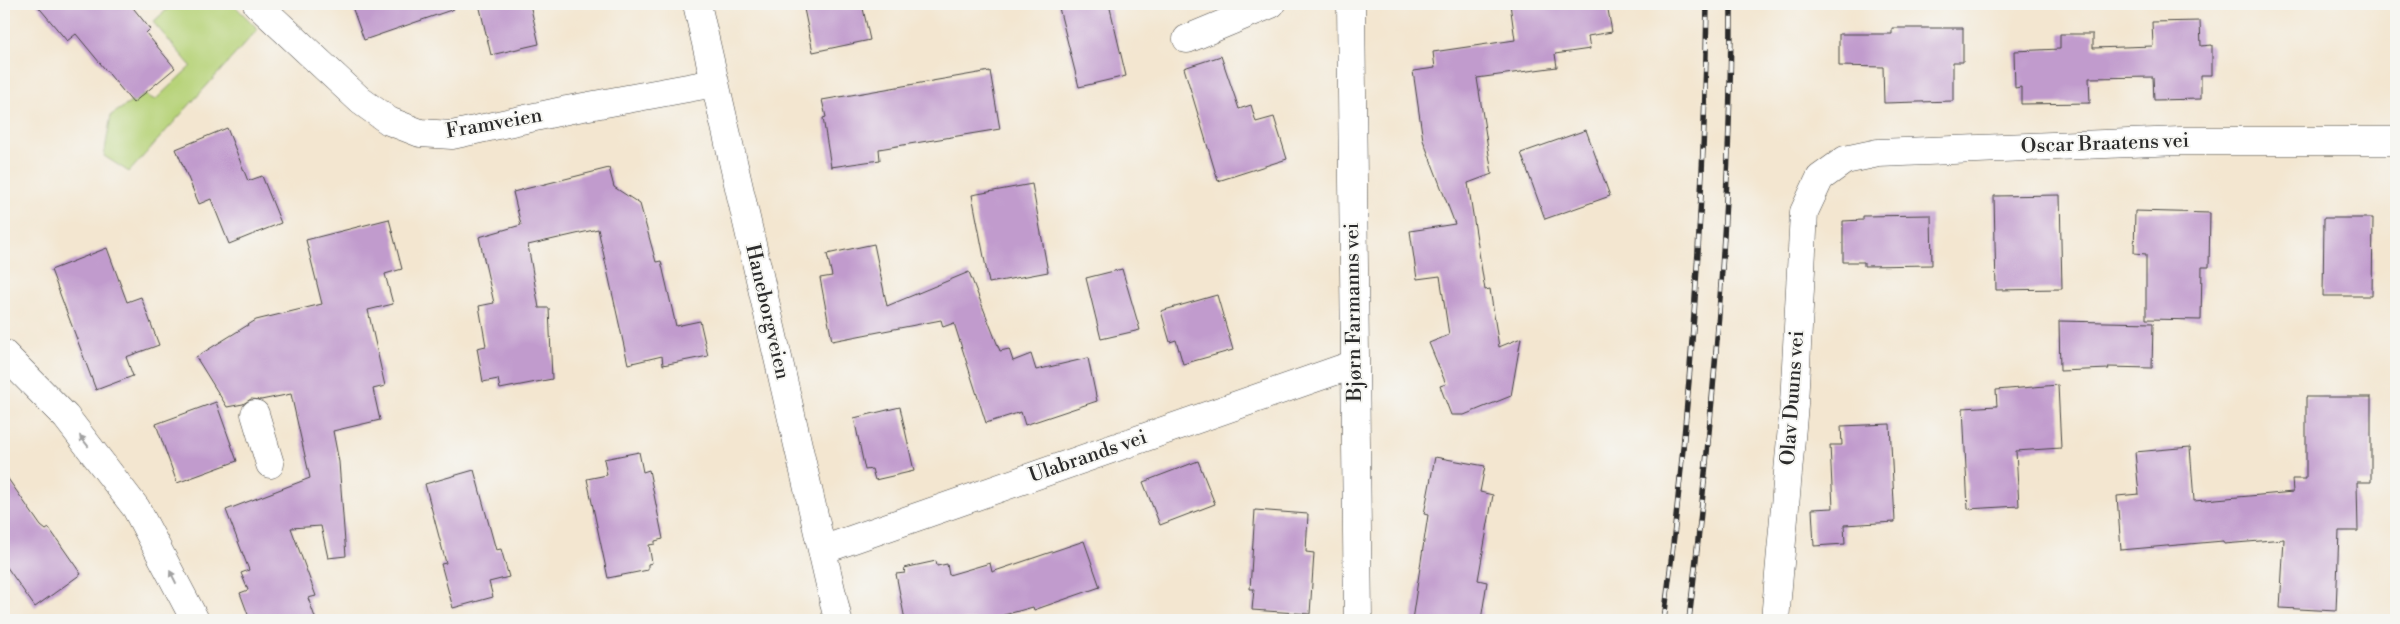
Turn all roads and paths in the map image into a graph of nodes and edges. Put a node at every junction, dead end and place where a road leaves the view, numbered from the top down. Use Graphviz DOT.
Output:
graph roads {
  1 [pos="257,4"];
  2 [pos="697,4"];
  3 [pos="1271,4"];
  4 [pos="1351,4"];
  5 [pos="1187,39"];
  6 [pos="715,83"];
  7 [pos="2396,141"];
  8 [pos="1820,178"];
  9 [pos="4,354"];
  10 [pos="1355,364"];
  11 [pos="255,414"];
  12 [pos="270,464"];
  13 [pos="822,550"];
  14 [pos="195,620"];
  15 [pos="838,620"];
  16 [pos="1358,620"];
  17 [pos="1775,620"];
  1 -- 6 [label="street, Framveien"];
  2 -- 6 [label="street, Haneborgveien"];
  3 -- 5 [label="street"];
  4 -- 10 [label="street, Bjørn Farmanns vei"];
  6 -- 13 [label="street, Haneborgveien"];
  7 -- 8 [label="street, Oscar Braatens vei"];
  8 -- 17 [label="street, Olav Duuns vei"];
  14 -- 9 [label="street, one-way"];
  10 -- 13 [label="street, Ulabrands vei"];
  10 -- 16 [label="street, Bjørn Farmanns vei"];
  11 -- 12 [label="street"];
  13 -- 15 [label="street, Haneborgveien"];
}
